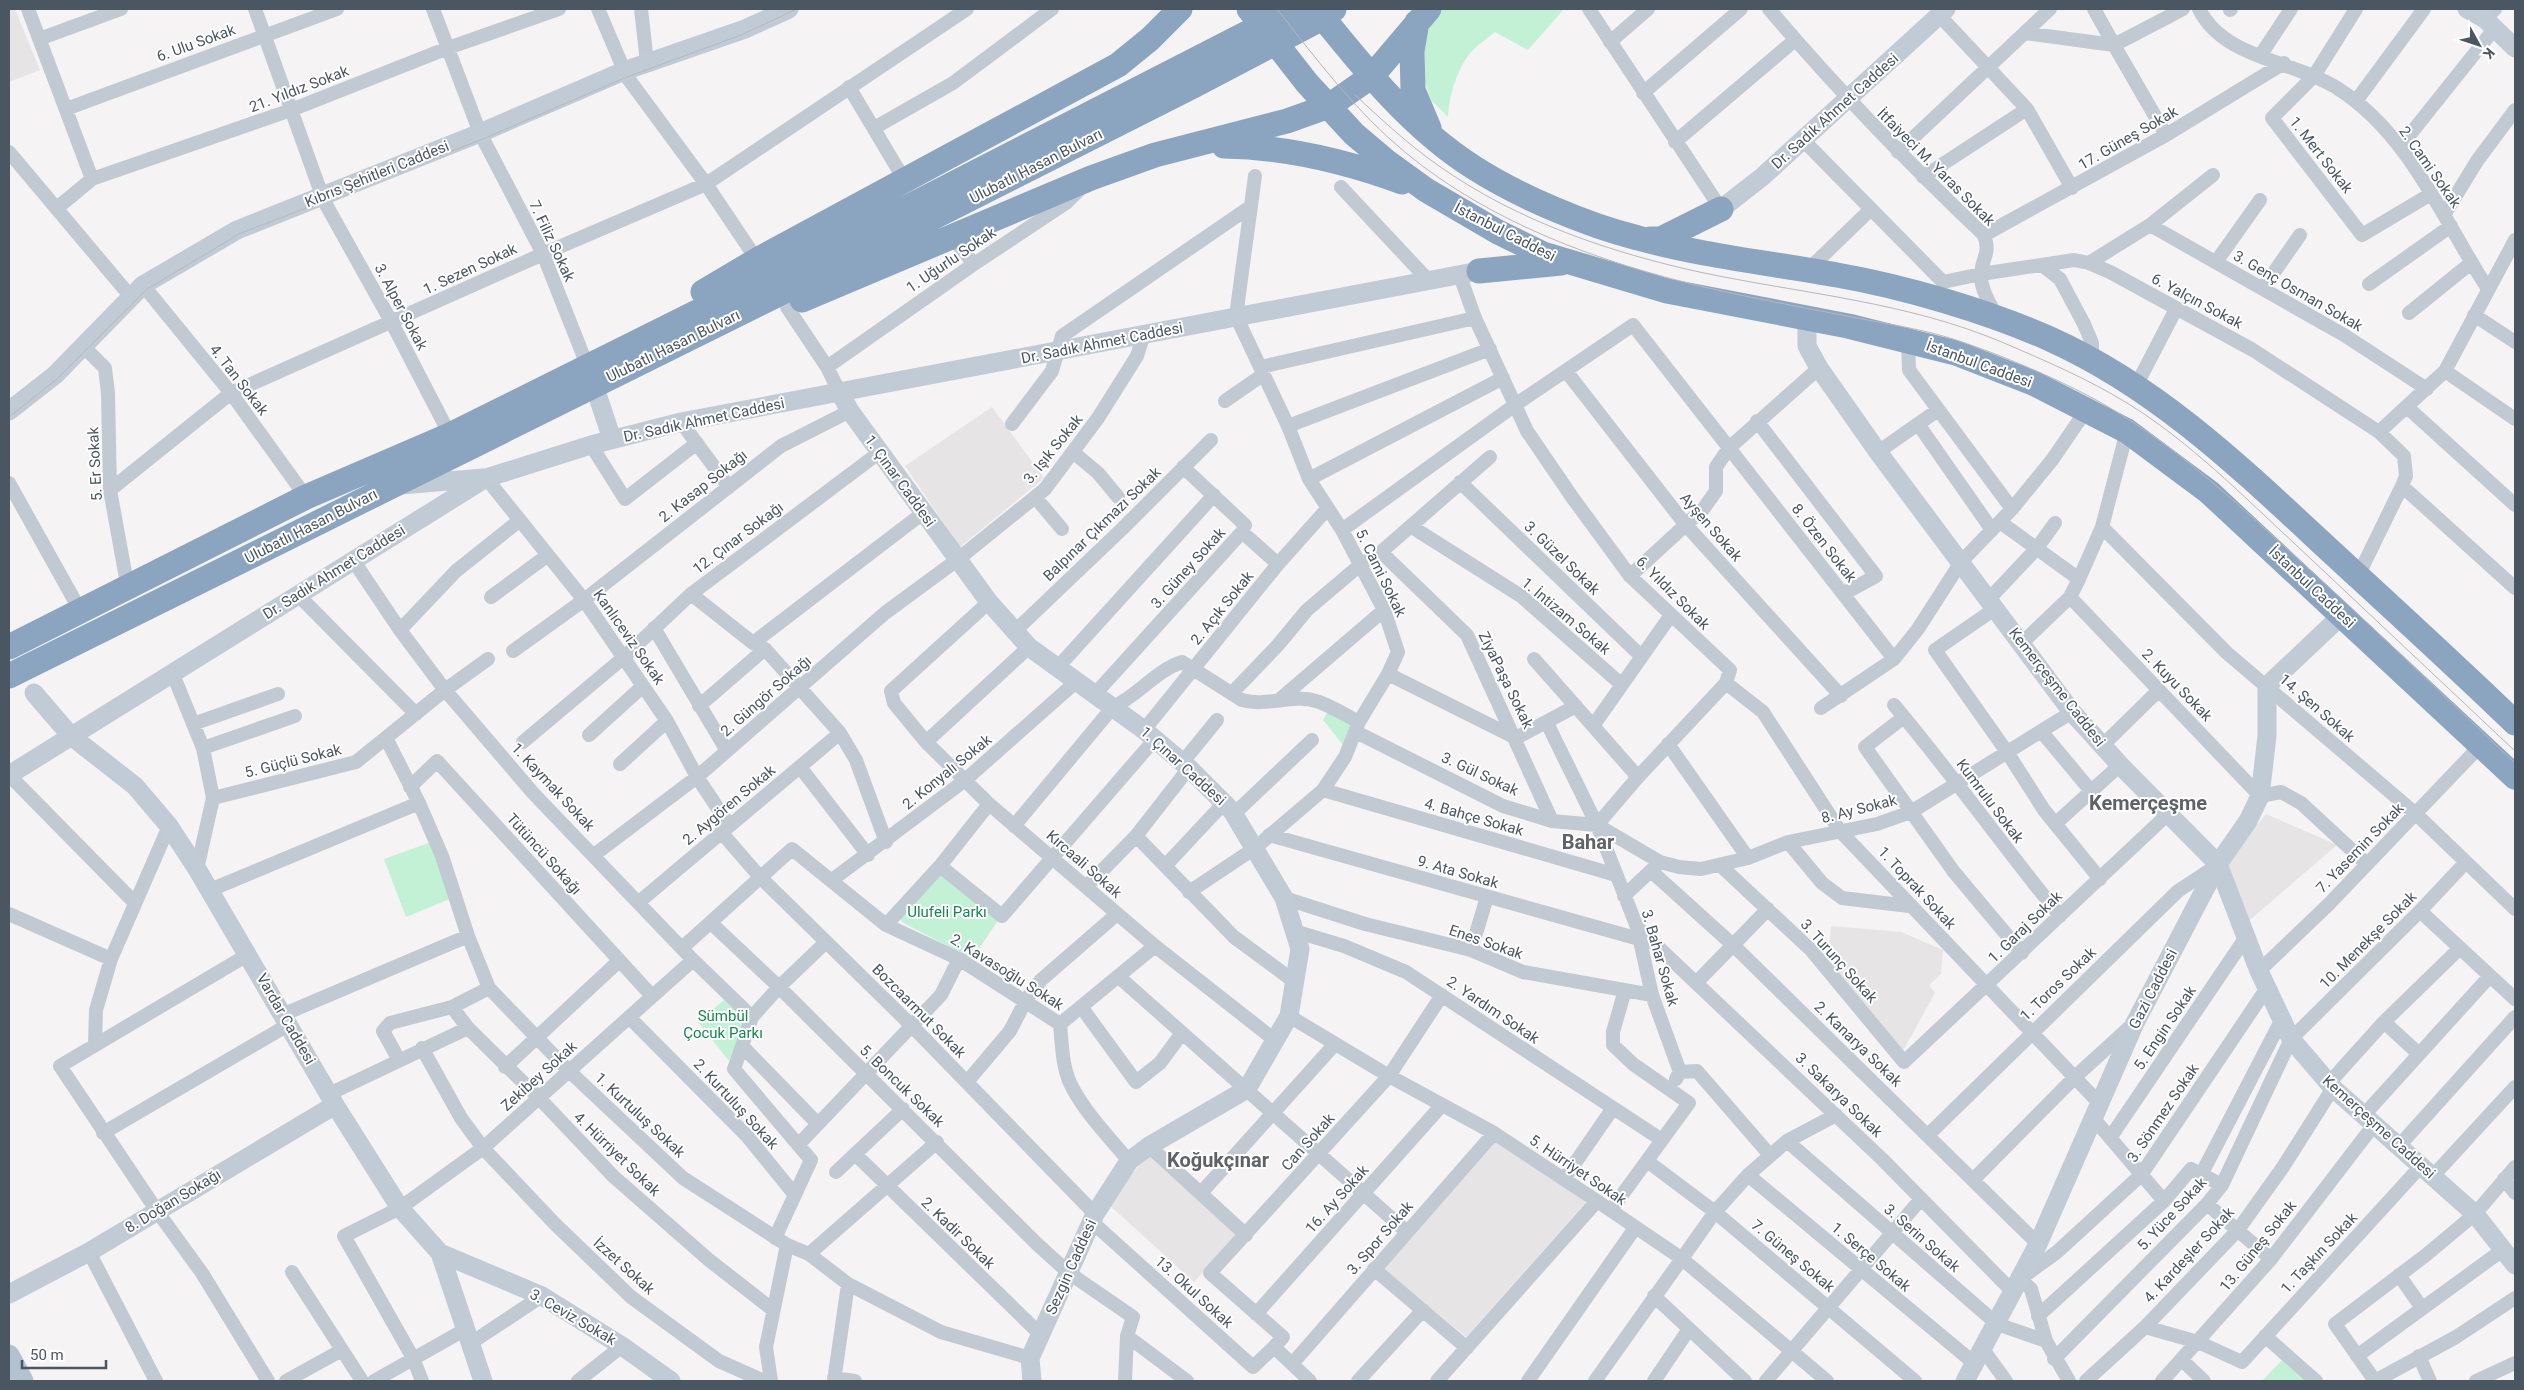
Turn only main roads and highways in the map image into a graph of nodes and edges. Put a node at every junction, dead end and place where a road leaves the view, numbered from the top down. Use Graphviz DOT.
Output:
graph roads {
  1 [pos="789,9"];
  2 [pos="1249,9"];
  3 [pos="1294,9"];
  4 [pos="1316,9"];
  5 [pos="1334,9"];
  6 [pos="2467,9"];
  7 [pos="1178,10"];
  8 [pos="1943,12"];
  9 [pos="1415,13"];
  10 [pos="2492,19"];
  11 [pos="2515,48"];
  12 [pos="1372,76"];
  13 [pos="1329,106"];
  14 [pos="1241,134"];
  15 [pos="1432,137"];
  16 [pos="1187,146"];
  17 [pos="1386,161"];
  18 [pos="1426,190"];
  19 [pos="1721,209"];
  20 [pos="1498,232"];
  21 [pos="1637,238"];
  22 [pos="1704,252"];
  23 [pos="1564,262"];
  24 [pos="1469,273"];
  25 [pos="1807,319"];
  26 [pos="623,348"];
  27 [pos="840,393"];
  28 [pos="597,394"];
  29 [pos="9,411"];
  30 [pos="527,418"];
  31 [pos="612,439"];
  32 [pos="486,478"];
  33 [pos="390,486"];
  34 [pos="2342,615"];
  35 [pos="9,647"];
  36 [pos="9,676"];
  37 [pos="34,693"];
  38 [pos="2515,723"];
  39 [pos="71,736"];
  40 [pos="9,775"];
  41 [pos="2515,777"];
  42 [pos="2218,864"];
  43 [pos="332,1100"];
  44 [pos="1129,1161"];
  45 [pos="440,1253"];
  46 [pos="2515,1265"];
  47 [pos="9,1294"];
  48 [pos="9,1355"];
  49 [pos="23,1381"];
  50 [pos="483,1381"];
  51 [pos="671,1381"];
  52 [pos="1032,1381"];
  53 [pos="1965,1381"];
  1 -- 29 [label="main road, Kıbrıs Şehitleri Caddesi"];
  2 -- 13 [label="highway, İstanbul Caddesi"];
  3 -- 26 [label="highway, Ulubatlı Hasan Bulvarı"];
  4 -- 12 [label="highway"];
  5 -- 30 [label="highway, Ulubatlı Hasan Bulvarı"];
  6 -- 10 [label="main road"];
  7 -- 26 [label="highway"];
  8 -- 19 [label="main road, Dr. Sadık Ahmet Caddesi"];
  9 -- 12 [label="highway"];
  9 -- 15 [label="highway"];
  10 -- 11 [label="main road"];
  12 -- 13 [label="highway"];
  12 -- 15 [label="highway"];
  13 -- 14 [label="highway"];
  13 -- 17 [label="highway, İstanbul Caddesi"];
  14 -- 16 [label="highway"];
  14 -- 17 [label="highway"];
  15 -- 21 [label="highway"];
  16 -- 18 [label="highway"];
  16 -- 28 [label="highway"];
  17 -- 18 [label="highway, İstanbul Caddesi"];
  18 -- 20 [label="highway, İstanbul Caddesi"];
  19 -- 21 [label="highway"];
  19 -- 22 [label="highway"];
  20 -- 23 [label="highway, İstanbul Caddesi"];
  20 -- 24 [label="highway"];
  21 -- 22 [label="highway"];
  22 -- 38 [label="highway"];
  23 -- 24 [label="highway"];
  23 -- 25 [label="highway, İstanbul Caddesi"];
  24 -- 27 [label="main road, Dr. Sadık Ahmet Caddesi"];
  25 -- 34 [label="highway, İstanbul Caddesi"];
  25 -- 42 [label="main road, Kemerçeşme Caddesi"];
  26 -- 35 [label="highway, Ulubatlı Hasan Bulvarı"];
  27 -- 31 [label="main road, Dr. Sadık Ahmet Caddesi"];
  27 -- 44 [label="main road, 1. Çınar Caddesi"];
  28 -- 30 [label="highway"];
  28 -- 31 [label="main road"];
  30 -- 33 [label="highway, Ulubatlı Hasan Bulvarı"];
  31 -- 32 [label="main road, Dr. Sadık Ahmet Caddesi"];
  32 -- 33 [label="main road"];
  32 -- 39 [label="main road, Dr. Sadık Ahmet Caddesi"];
  33 -- 36 [label="highway, Ulubatlı Hasan Bulvarı"];
  34 -- 41 [label="highway, İstanbul Caddesi"];
  34 -- 42 [label="main road, Gazi Caddesi"];
  37 -- 39 [label="main road, Vardar Caddesi"];
  39 -- 40 [label="main road, Dr. Sadık Ahmet Caddesi"];
  39 -- 43 [label="main road, Vardar Caddesi"];
  42 -- 46 [label="main road, Kemerçeşme Caddesi"];
  42 -- 53 [label="main road, Gazi Caddesi"];
  43 -- 45 [label="main road, Vardar Caddesi"];
  43 -- 47 [label="main road, 8. Doğan Sokağı"];
  44 -- 52 [label="main road, Sezgin Caddesi"];
  45 -- 50 [label="main road, Vardar Caddesi"];
  45 -- 51 [label="main road, 3. Ceviz Sokak"];
  48 -- 49 [label="main road"];
}
